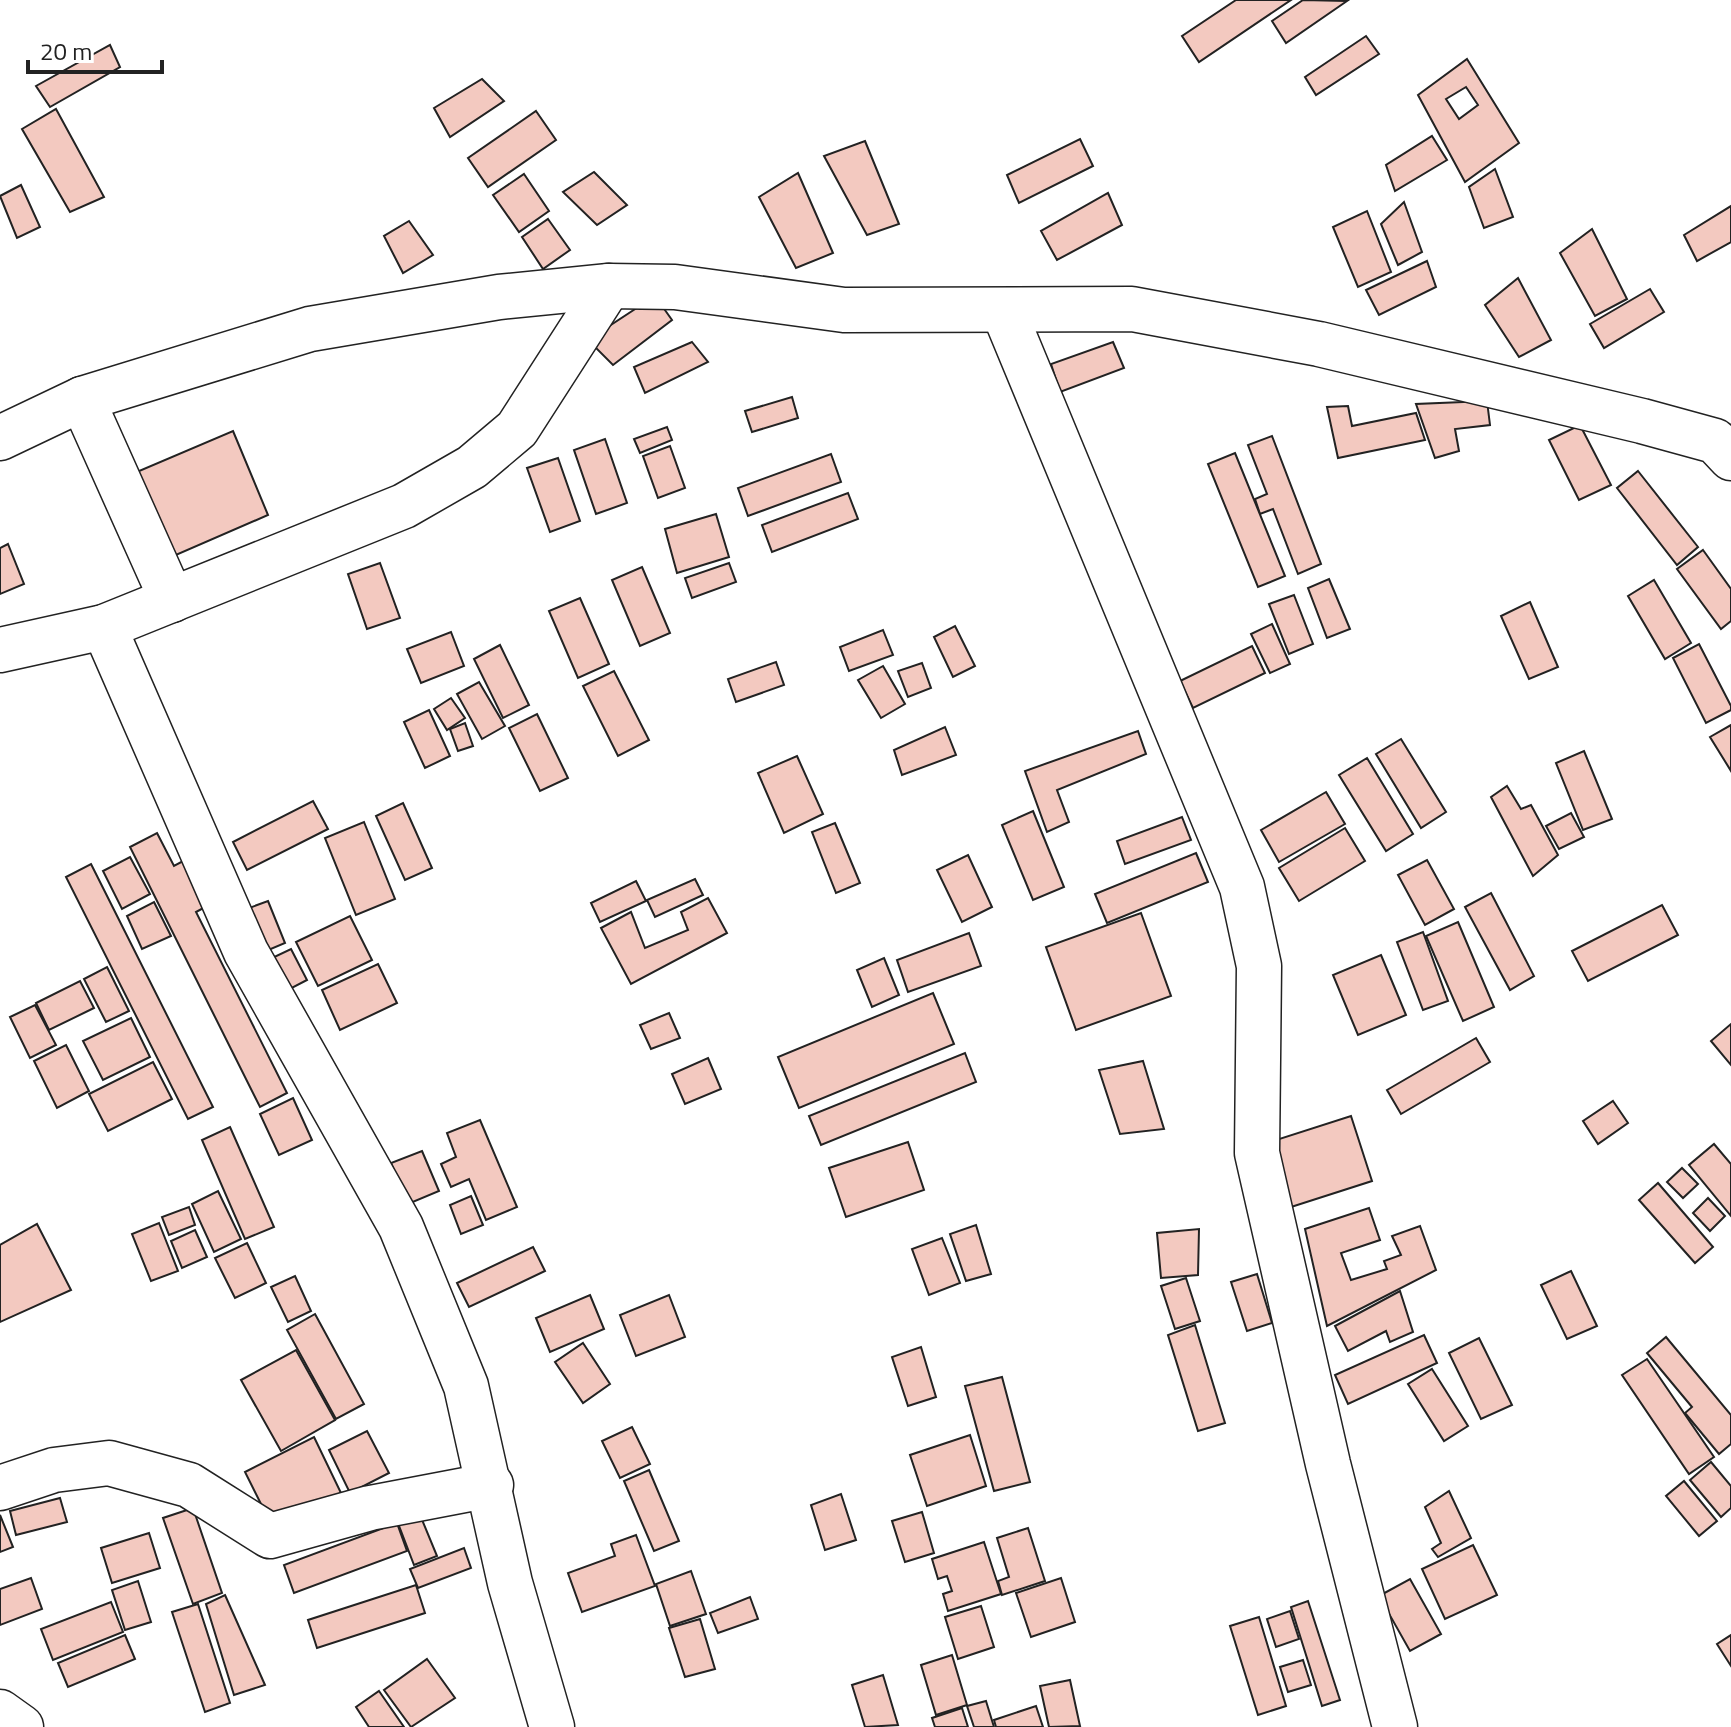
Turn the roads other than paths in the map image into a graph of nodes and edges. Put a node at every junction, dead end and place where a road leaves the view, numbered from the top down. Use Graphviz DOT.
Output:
graph roads {
  1 [pos="609,286"];
  2 [pos="1004,312"];
  3 [pos="82,399"];
  4 [pos="0,438"];
  5 [pos="1731,458"];
  6 [pos="172,600"];
  7 [pos="104,627"];
  8 [pos="0,650"];
  9 [pos="491,1485"];
  10 [pos="0,1488"];
  11 [pos="0,1712"];
  12 [pos="21,1727"];
  13 [pos="552,1727"];
  14 [pos="1395,1727"];
  1 -- 2 [label="street"];
  1 -- 3 [label="street"];
  1 -- 6 [label="street"];
  2 -- 5 [label="street"];
  2 -- 14 [label="street"];
  3 -- 4 [label="street"];
  3 -- 6 [label="street"];
  6 -- 7 [label="street"];
  7 -- 8 [label="street"];
  7 -- 9 [label="street"];
  9 -- 10 [label="street"];
  9 -- 13 [label="street"];
  11 -- 12 [label="street"];
}
